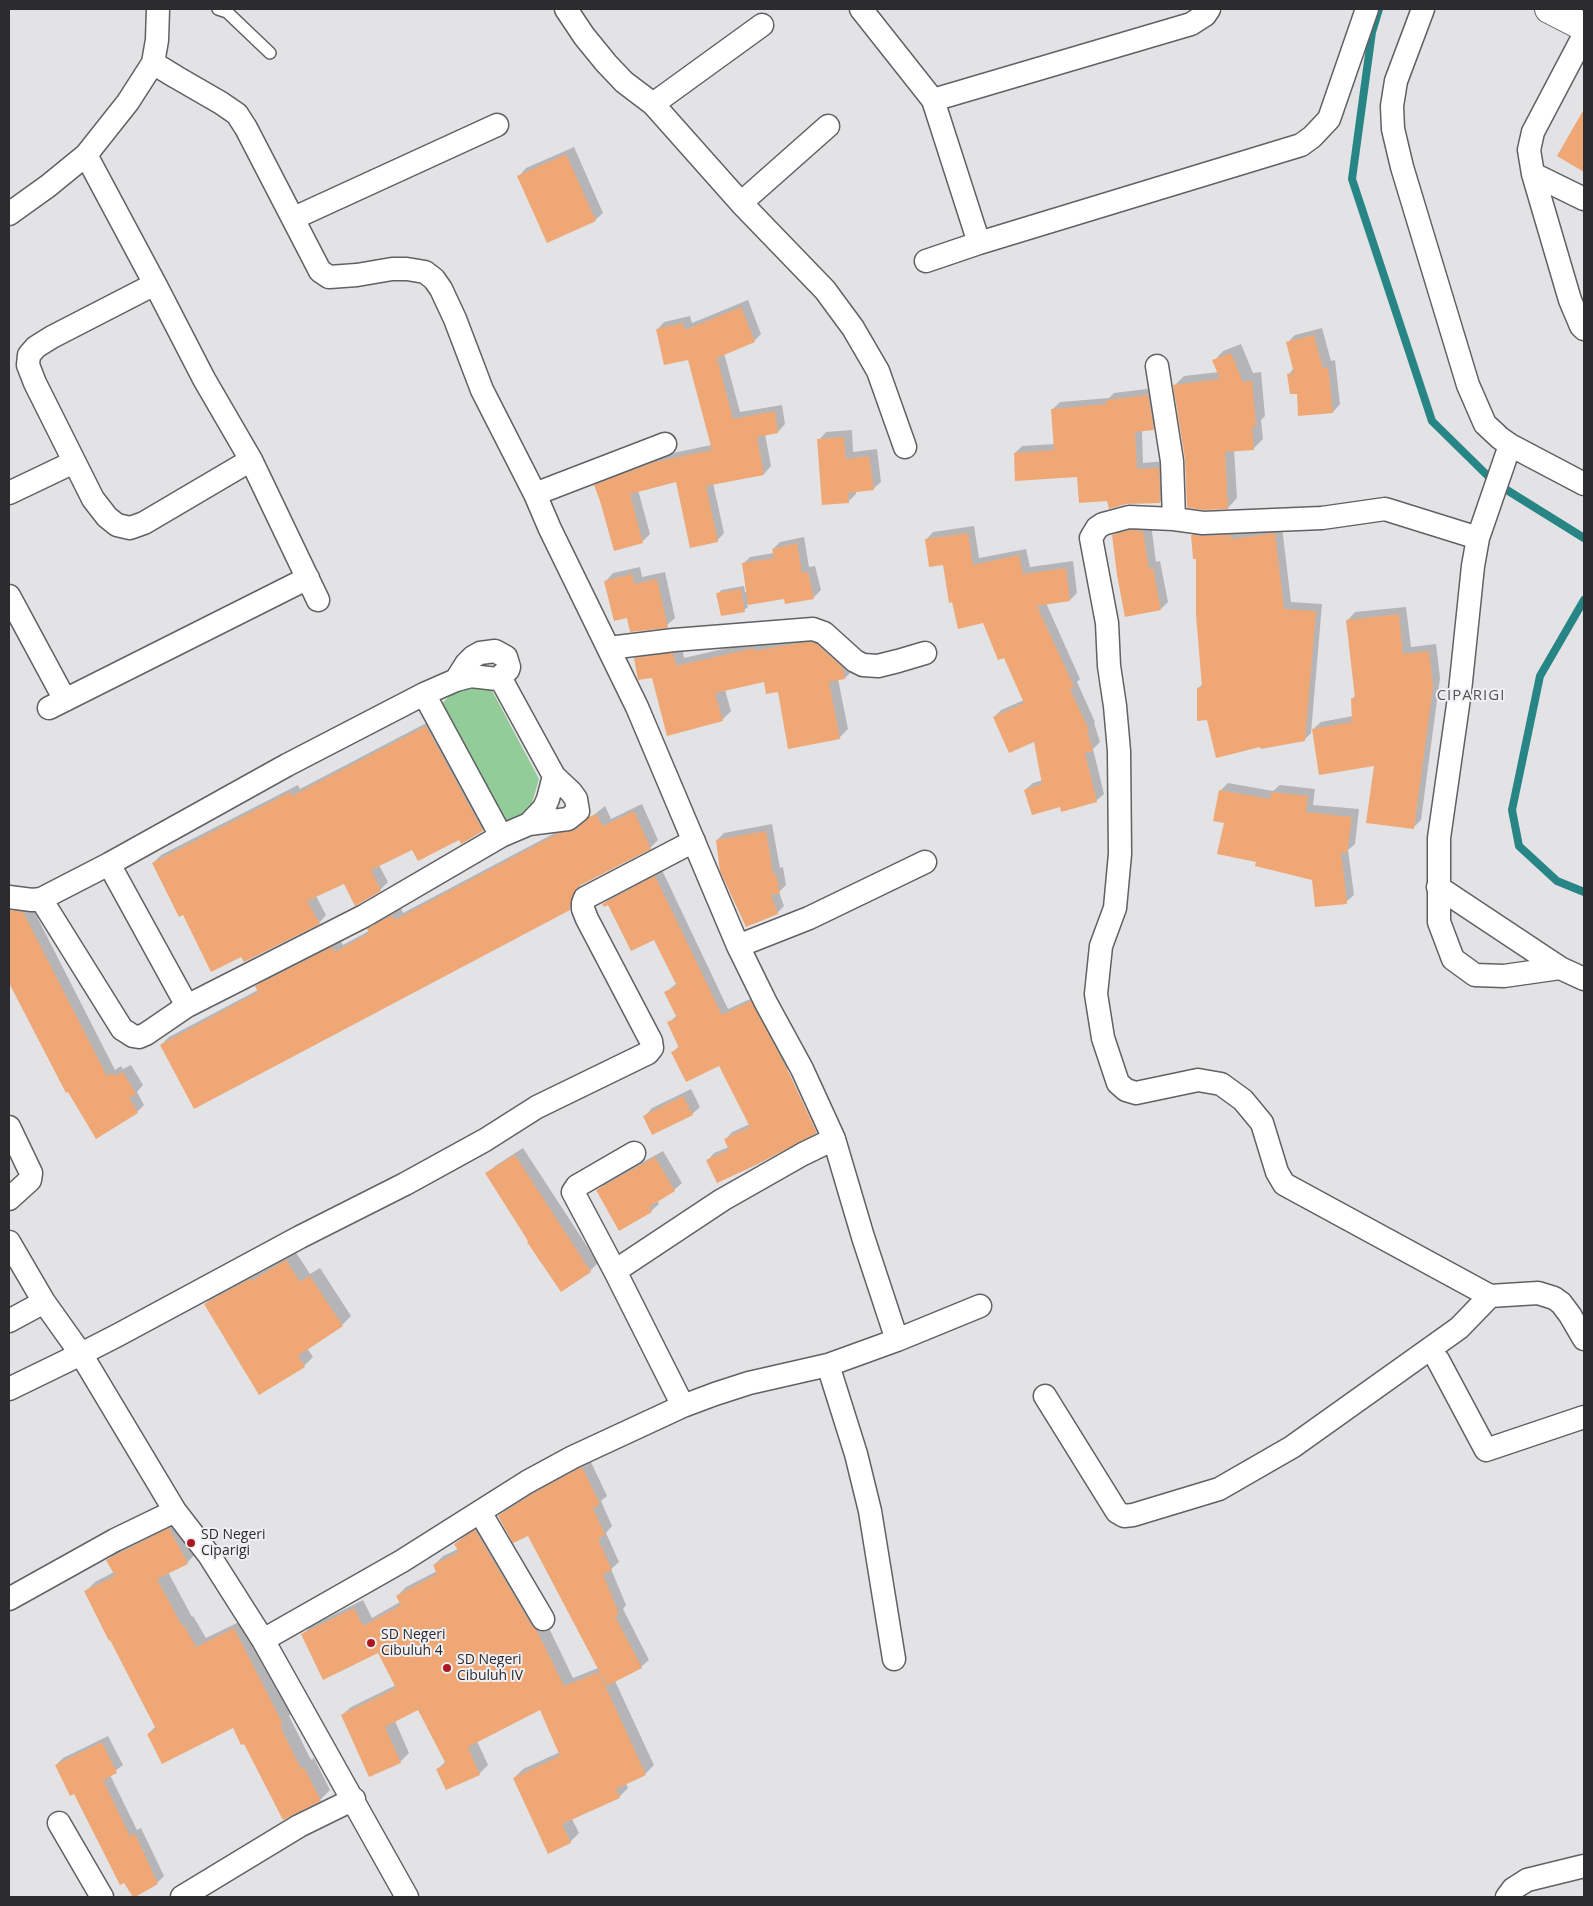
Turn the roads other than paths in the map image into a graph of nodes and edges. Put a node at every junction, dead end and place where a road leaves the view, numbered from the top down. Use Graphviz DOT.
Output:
graph roads {
  1 [pos="158,9"];
  2 [pos="218,9"];
  3 [pos="566,9"];
  4 [pos="861,9"];
  5 [pos="1209,9"];
  6 [pos="1368,9"];
  7 [pos="1423,9"];
  8 [pos="1549,9"];
  9 [pos="762,25"];
  10 [pos="1584,27"];
  11 [pos="1584,35"];
  12 [pos="270,54"];
  13 [pos="153,63"];
  14 [pos="933,100"];
  15 [pos="653,104"];
  16 [pos="497,125"];
  17 [pos="828,126"];
  18 [pos="86,155"];
  19 [pos="1533,174"];
  20 [pos="1584,199"];
  21 [pos="740,203"];
  22 [pos="9,214"];
  23 [pos="294,218"];
  24 [pos="980,243"];
  25 [pos="926,261"];
  26 [pos="156,284"];
  27 [pos="1584,329"];
  28 [pos="1157,366"];
  29 [pos="666,444"];
  30 [pos="1510,445"];
  31 [pos="905,447"];
  32 [pos="250,460"];
  33 [pos="74,462"];
  34 [pos="1584,484"];
  35 [pos="9,493"];
  36 [pos="535,494"];
  37 [pos="1174,519"];
  38 [pos="1478,538"];
  39 [pos="308,578"];
  40 [pos="9,596"];
  41 [pos="318,600"];
  42 [pos="609,648"];
  43 [pos="925,653"];
  44 [pos="424,694"];
  45 [pos="554,776"];
  46 [pos="529,824"];
  47 [pos="500,836"];
  48 [pos="694,841"];
  49 [pos="925,862"];
  50 [pos="109,864"];
  51 [pos="1438,887"];
  52 [pos="9,897"];
  53 [pos="41,899"];
  54 [pos="738,946"];
  55 [pos="1560,968"];
  56 [pos="1584,979"];
  57 [pos="187,1006"];
  58 [pos="9,1127"];
  59 [pos="834,1139"];
  60 [pos="634,1153"];
  61 [pos="9,1199"];
  62 [pos="9,1242"];
  63 [pos="615,1271"];
  64 [pos="1490,1296"];
  65 [pos="44,1302"];
  66 [pos="980,1306"];
  67 [pos="9,1321"];
  68 [pos="897,1340"];
  69 [pos="1584,1340"];
  70 [pos="81,1354"];
  71 [pos="1438,1360"];
  72 [pos="828,1365"];
  73 [pos="9,1389"];
  74 [pos="1045,1396"];
  75 [pos="683,1406"];
  76 [pos="1584,1417"];
  77 [pos="175,1511"];
  78 [pos="480,1512"];
  79 [pos="9,1599"];
  80 [pos="543,1619"];
  81 [pos="263,1640"];
  82 [pos="894,1659"];
  83 [pos="354,1799"];
  84 [pos="59,1822"];
  85 [pos="1584,1866"];
  86 [pos="102,1897"];
  87 [pos="182,1897"];
  88 [pos="407,1897"];
  89 [pos="1507,1897"];
  1 -- 13 [label="street"];
  2 -- 12 [label="lane"];
  3 -- 15 [label="street"];
  4 -- 14 [label="street"];
  5 -- 14 [label="street"];
  6 -- 24 [label="street"];
  7 -- 30 [label="street"];
  8 -- 10 [label="street"];
  9 -- 15 [label="street"];
  11 -- 19 [label="street"];
  13 -- 18 [label="street"];
  13 -- 23 [label="street"];
  14 -- 24 [label="street"];
  15 -- 21 [label="street"];
  16 -- 23 [label="street"];
  17 -- 21 [label="street"];
  18 -- 22 [label="street"];
  18 -- 26 [label="street"];
  19 -- 20 [label="street"];
  19 -- 27 [label="street"];
  21 -- 31 [label="street"];
  23 -- 36 [label="street"];
  24 -- 25 [label="street"];
  26 -- 32 [label="street"];
  26 -- 33 [label="street"];
  28 -- 37 [label="street"];
  29 -- 36 [label="street"];
  30 -- 34 [label="street"];
  30 -- 38 [label="street"];
  32 -- 33 [label="street"];
  32 -- 39 [label="street"];
  33 -- 35 [label="street"];
  36 -- 42 [label="street"];
  37 -- 38 [label="street"];
  37 -- 64 [label="street"];
  38 -- 51 [label="street"];
  39 -- 40 [label="street"];
  39 -- 41 [label="street"];
  42 -- 43 [label="street"];
  42 -- 48 [label="street"];
  44 -- 45 [label="street"];
  44 -- 47 [label="street"];
  44 -- 50 [label="street"];
  45 -- 46 [label="street"];
  45 -- 46 [label="street"];
  46 -- 47 [label="street"];
  47 -- 57 [label="street"];
  48 -- 54 [label="street"];
  48 -- 70 [label="street"];
  49 -- 54 [label="street"];
  50 -- 53 [label="street"];
  50 -- 57 [label="street"];
  51 -- 55 [label="street"];
  51 -- 55 [label="street"];
  52 -- 53 [label="street"];
  53 -- 57 [label="street"];
  54 -- 59 [label="street"];
  55 -- 56 [label="street"];
  58 -- 61 [label="street"];
  59 -- 63 [label="street"];
  59 -- 68 [label="street"];
  60 -- 63 [label="street"];
  62 -- 65 [label="street"];
  63 -- 75 [label="street"];
  64 -- 69 [label="street"];
  64 -- 74 [label="street"];
  65 -- 67 [label="street"];
  65 -- 70 [label="street"];
  66 -- 68 [label="street"];
  68 -- 72 [label="street"];
  70 -- 73 [label="street"];
  70 -- 77 [label="street"];
  71 -- 76 [label="street"];
  72 -- 75 [label="street"];
  72 -- 82 [label="street"];
  75 -- 78 [label="street"];
  77 -- 79 [label="street"];
  77 -- 81 [label="street"];
  78 -- 80 [label="street"];
  78 -- 81 [label="street"];
  81 -- 83 [label="street"];
  83 -- 87 [label="street"];
  83 -- 88 [label="street"];
  84 -- 86 [label="street"];
  85 -- 89 [label="street"];
}
